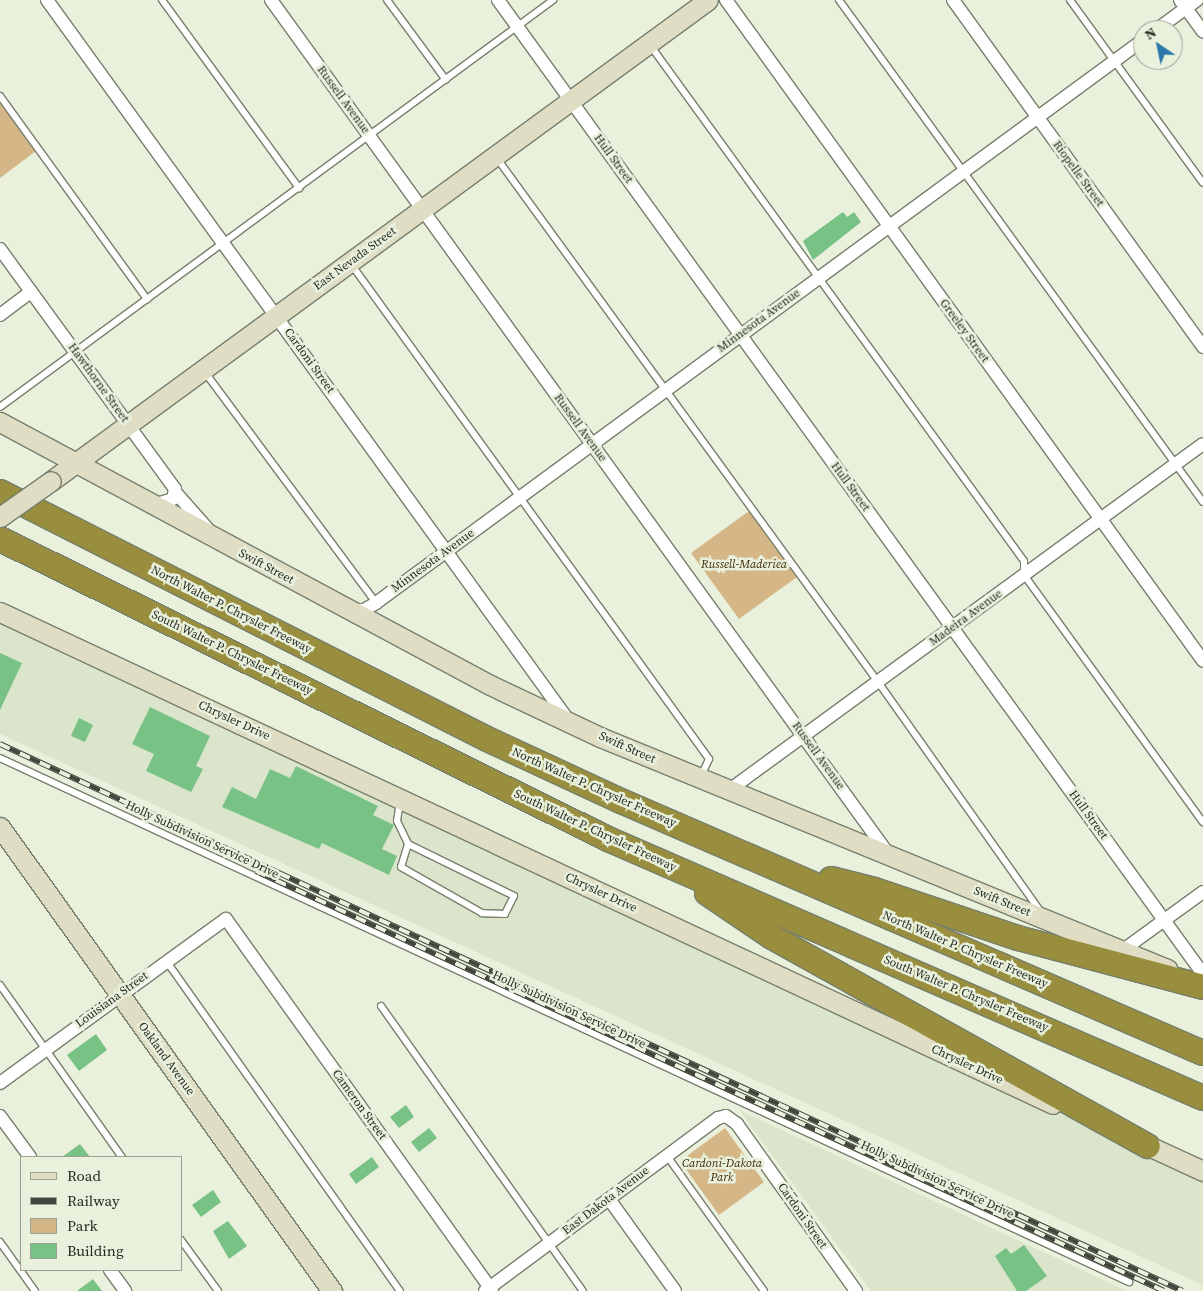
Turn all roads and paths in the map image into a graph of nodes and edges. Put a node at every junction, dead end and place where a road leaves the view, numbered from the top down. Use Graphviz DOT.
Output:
graph roads {
  1 [pos="47,0"];
  2 [pos="162,0"];
  3 [pos="271,0"];
  4 [pos="388,0"];
  5 [pos="498,0"];
  6 [pos="553,0"];
  7 [pos="708,0"];
  8 [pos="726,0"];
  9 [pos="839,0"];
  10 [pos="953,0"];
  11 [pos="1070,0"];
  12 [pos="1198,0"];
  13 [pos="1183,4"];
  14 [pos="1166,20"];
  15 [pos="517,26"];
  16 [pos="1203,32"];
  17 [pos="649,44"];
  18 [pos="1133,47"];
  19 [pos="1115,60"];
  20 [pos="446,80"];
  21 [pos="0,96"];
  22 [pos="571,100"];
  23 [pos="1037,117"];
  24 [pos="370,136"];
  25 [pos="495,156"];
  26 [pos="963,171"];
  27 [pos="1203,183"];
  28 [pos="299,188"];
  29 [pos="423,209"];
  30 [pos="889,226"];
  31 [pos="224,244"];
  32 [pos="0,249"];
  33 [pos="350,262"];
  34 [pos="818,277"];
  35 [pos="31,292"];
  36 [pos="147,299"];
  37 [pos="0,315"];
  38 [pos="277,317"];
  39 [pos="740,334"];
  40 [pos="1203,347"];
  41 [pos="75,351"];
  42 [pos="203,370"];
  43 [pos="664,390"];
  44 [pos="0,408"];
  45 [pos="0,422"];
  46 [pos="129,425"];
  47 [pos="592,444"];
  48 [pos="1203,444"];
  49 [pos="74,464"];
  50 [pos="1176,464"];
  51 [pos="0,492"];
  52 [pos="176,493"];
  53 [pos="520,497"];
  54 [pos="1203,502"];
  55 [pos="150,505"];
  56 [pos="0,517"];
  57 [pos="1101,519"];
  58 [pos="0,539"];
  59 [pos="218,541"];
  60 [pos="446,551"];
  61 [pos="1024,576"];
  62 [pos="376,603"];
  63 [pos="346,609"];
  64 [pos="0,612"];
  65 [pos="365,619"];
  66 [pos="952,628"];
  67 [pos="1203,661"];
  68 [pos="878,682"];
  69 [pos="570,722"];
  70 [pos="803,736"];
  71 [pos="0,758"];
  72 [pos="700,780"];
  73 [pos="728,791"];
  74 [pos="401,798"];
  75 [pos="1203,822"];
  76 [pos="0,827"];
  77 [pos="408,844"];
  78 [pos="890,856"];
  79 [pos="660,861"];
  80 [pos="767,864"];
  81 [pos="1203,892"];
  82 [pos="226,919"];
  83 [pos="1045,919"];
  84 [pos="1164,920"];
  85 [pos="1123,950"];
  86 [pos="166,961"];
  87 [pos="1203,974"];
  88 [pos="0,985"];
  89 [pos="1203,986"];
  90 [pos="120,994"];
  91 [pos="381,1006"];
  92 [pos="45,1049"];
  93 [pos="1203,1053"];
  94 [pos="0,1083"];
  95 [pos="1203,1098"];
  96 [pos="0,1116"];
  97 [pos="730,1117"];
  98 [pos="1148,1146"];
  99 [pos="29,1156"];
  100 [pos="121,1156"];
  101 [pos="666,1156"];
  102 [pos="1203,1171"];
  103 [pos="609,1199"];
  104 [pos="182,1241"];
  105 [pos="0,1242"];
  106 [pos="549,1243"];
  107 [pos="20,1270"];
  108 [pos="21,1271"];
  109 [pos="111,1271"];
  110 [pos="1129,1282"];
  111 [pos="489,1290"];
  112 [pos="35,1291"];
  113 [pos="125,1291"];
  114 [pos="218,1291"];
  115 [pos="332,1291"];
  116 [pos="400,1291"];
  117 [pos="583,1291"];
  118 [pos="675,1291"];
  119 [pos="764,1291"];
  120 [pos="856,1291"];
  1 -- 31 [label="street, Cardoni Street"];
  2 -- 28 [label="lane"];
  3 -- 24 [label="street, Russell Avenue"];
  4 -- 20 [label="lane"];
  5 -- 15 [label="street, Hull Street"];
  6 -- 15 [label="lane"];
  7 -- 17 [label="main road, East Nevada Street"];
  8 -- 30 [label="street, Greeley Street"];
  9 -- 26 [label="lane"];
  10 -- 23 [label="street, Riopelle Street"];
  11 -- 19 [label="lane"];
  12 -- 13 [label="street"];
  13 -- 14 [label="street"];
  13 -- 16 [label="street"];
  15 -- 20 [label="lane"];
  15 -- 22 [label="street, Hull Street"];
  17 -- 22 [label="main road, East Nevada Street"];
  17 -- 34 [label="lane"];
  18 -- 19 [label="street, Minnesota Avenue"];
  19 -- 23 [label="street, Minnesota Avenue"];
  19 -- 27 [label="lane"];
  20 -- 24 [label="lane"];
  21 -- 36 [label="lane"];
  22 -- 25 [label="main road, East Nevada Street"];
  22 -- 39 [label="street, Hull Street"];
  23 -- 26 [label="street, Minnesota Avenue"];
  23 -- 40 [label="street, Riopelle Street"];
  24 -- 28 [label="lane"];
  24 -- 29 [label="street, Russell Avenue"];
  25 -- 29 [label="main road, East Nevada Street"];
  25 -- 43 [label="lane"];
  26 -- 30 [label="street, Minnesota Avenue"];
  26 -- 50 [label="lane"];
  28 -- 31 [label="lane"];
  29 -- 33 [label="main road, East Nevada Street"];
  29 -- 47 [label="street, Russell Avenue"];
  30 -- 34 [label="street, Minnesota Avenue"];
  30 -- 57 [label="street, Greeley Street"];
  31 -- 36 [label="lane"];
  31 -- 38 [label="street, Cardoni Street"];
  32 -- 35 [label="street, Hawthorne Street"];
  33 -- 38 [label="main road, East Nevada Street"];
  33 -- 53 [label="lane"];
  34 -- 39 [label="street, Minnesota Avenue"];
  34 -- 61 [label="lane"];
  35 -- 37 [label="street"];
  35 -- 41 [label="street, Hawthorne Street"];
  36 -- 41 [label="lane"];
  38 -- 42 [label="main road, East Nevada Street"];
  38 -- 60 [label="street, Cardoni Street"];
  39 -- 43 [label="street, Minnesota Avenue"];
  39 -- 66 [label="street, Hull Street"];
  41 -- 44 [label="lane"];
  41 -- 46 [label="street, Hawthorne Street"];
  42 -- 46 [label="main road, East Nevada Street"];
  42 -- 62 [label="lane"];
  43 -- 47 [label="street, Minnesota Avenue"];
  43 -- 68 [label="lane"];
  45 -- 49 [label="main road"];
  46 -- 49 [label="main road, East Nevada Street"];
  46 -- 52 [label="street, Hawthorne Street"];
  47 -- 53 [label="street, Minnesota Avenue"];
  47 -- 70 [label="street, Russell Avenue"];
  48 -- 50 [label="street, Madeira Avenue"];
  49 -- 55 [label="main road, Swift Street"];
  49 -- 56 [label="main road, East Nevada Street, bridge"];
  50 -- 54 [label="lane"];
  50 -- 57 [label="street, Madeira Avenue"];
  51 -- 80 [label="highway, North Walter P. Chrysler Freeway"];
  52 -- 55 [label="street"];
  52 -- 59 [label="street, Hawthorne Street"];
  53 -- 60 [label="street, Minnesota Avenue"];
  53 -- 72 [label="lane"];
  55 -- 59 [label="main road, Swift Street"];
  57 -- 61 [label="street, Madeira Avenue"];
  57 -- 67 [label="street, Greeley Street"];
  58 -- 79 [label="highway, South Walter P. Chrysler Freeway"];
  59 -- 63 [label="main road, Swift Street"];
  60 -- 62 [label="street, Minnesota Avenue"];
  60 -- 69 [label="street, Cardoni Street"];
  61 -- 66 [label="street, Madeira Avenue"];
  61 -- 75 [label="lane"];
  62 -- 63 [label="street, Minnesota Avenue"];
  62 -- 65 [label="street, Minnesota Avenue"];
  63 -- 65 [label="main road, Swift Street"];
  64 -- 74 [label="main road, Chrysler Drive"];
  65 -- 69 [label="main road, Swift Street"];
  66 -- 68 [label="street, Madeira Avenue"];
  66 -- 84 [label="street, Hull Street"];
  68 -- 70 [label="street, Madeira Avenue"];
  68 -- 83 [label="lane"];
  69 -- 72 [label="main road, Swift Street"];
  70 -- 73 [label="street, Madeira Avenue"];
  70 -- 78 [label="street, Russell Avenue"];
  71 -- 110 [label="lane, Holly Subdivision Service Drive"];
  72 -- 73 [label="main road, Swift Street"];
  73 -- 78 [label="main road, Swift Street"];
  74 -- 77 [label="lane"];
  74 -- 98 [label="main road, Chrysler Drive"];
  76 -- 90 [label="main road, Oakland Avenue"];
  77 -- 77 [label="lane"];
  78 -- 83 [label="main road, Swift Street"];
  79 -- 95 [label="highway, South Walter P. Chrysler Freeway"];
  79 -- 98 [label="highway"];
  80 -- 89 [label="highway"];
  80 -- 93 [label="highway, North Walter P. Chrysler Freeway"];
  81 -- 84 [label="street"];
  82 -- 86 [label="street, Louisiana Street"];
  82 -- 111 [label="street, Cameron Street"];
  83 -- 85 [label="main road, Swift Street"];
  84 -- 85 [label="street"];
  84 -- 87 [label="street, Hull Street"];
  85 -- 89 [label="main road, Swift Street"];
  86 -- 90 [label="street, Louisiana Street"];
  86 -- 116 [label="lane"];
  88 -- 92 [label="lane"];
  90 -- 92 [label="street, Louisiana Street"];
  90 -- 115 [label="main road, Oakland Avenue"];
  91 -- 106 [label="lane"];
  92 -- 94 [label="street, Louisiana Street"];
  92 -- 100 [label="lane"];
  96 -- 99 [label="street"];
  97 -- 101 [label="street, East Dakota Avenue"];
  97 -- 120 [label="street, Cardoni Street"];
  98 -- 102 [label="main road, Chrysler Drive"];
  101 -- 103 [label="street, East Dakota Avenue"];
  101 -- 119 [label="lane"];
  103 -- 106 [label="street, East Dakota Avenue"];
  103 -- 118 [label="street"];
  104 -- 114 [label="lane"];
  105 -- 107 [label="lane"];
  106 -- 111 [label="street, East Dakota Avenue"];
  106 -- 117 [label="lane"];
  108 -- 112 [label="lane"];
  109 -- 113 [label="street"];
}
